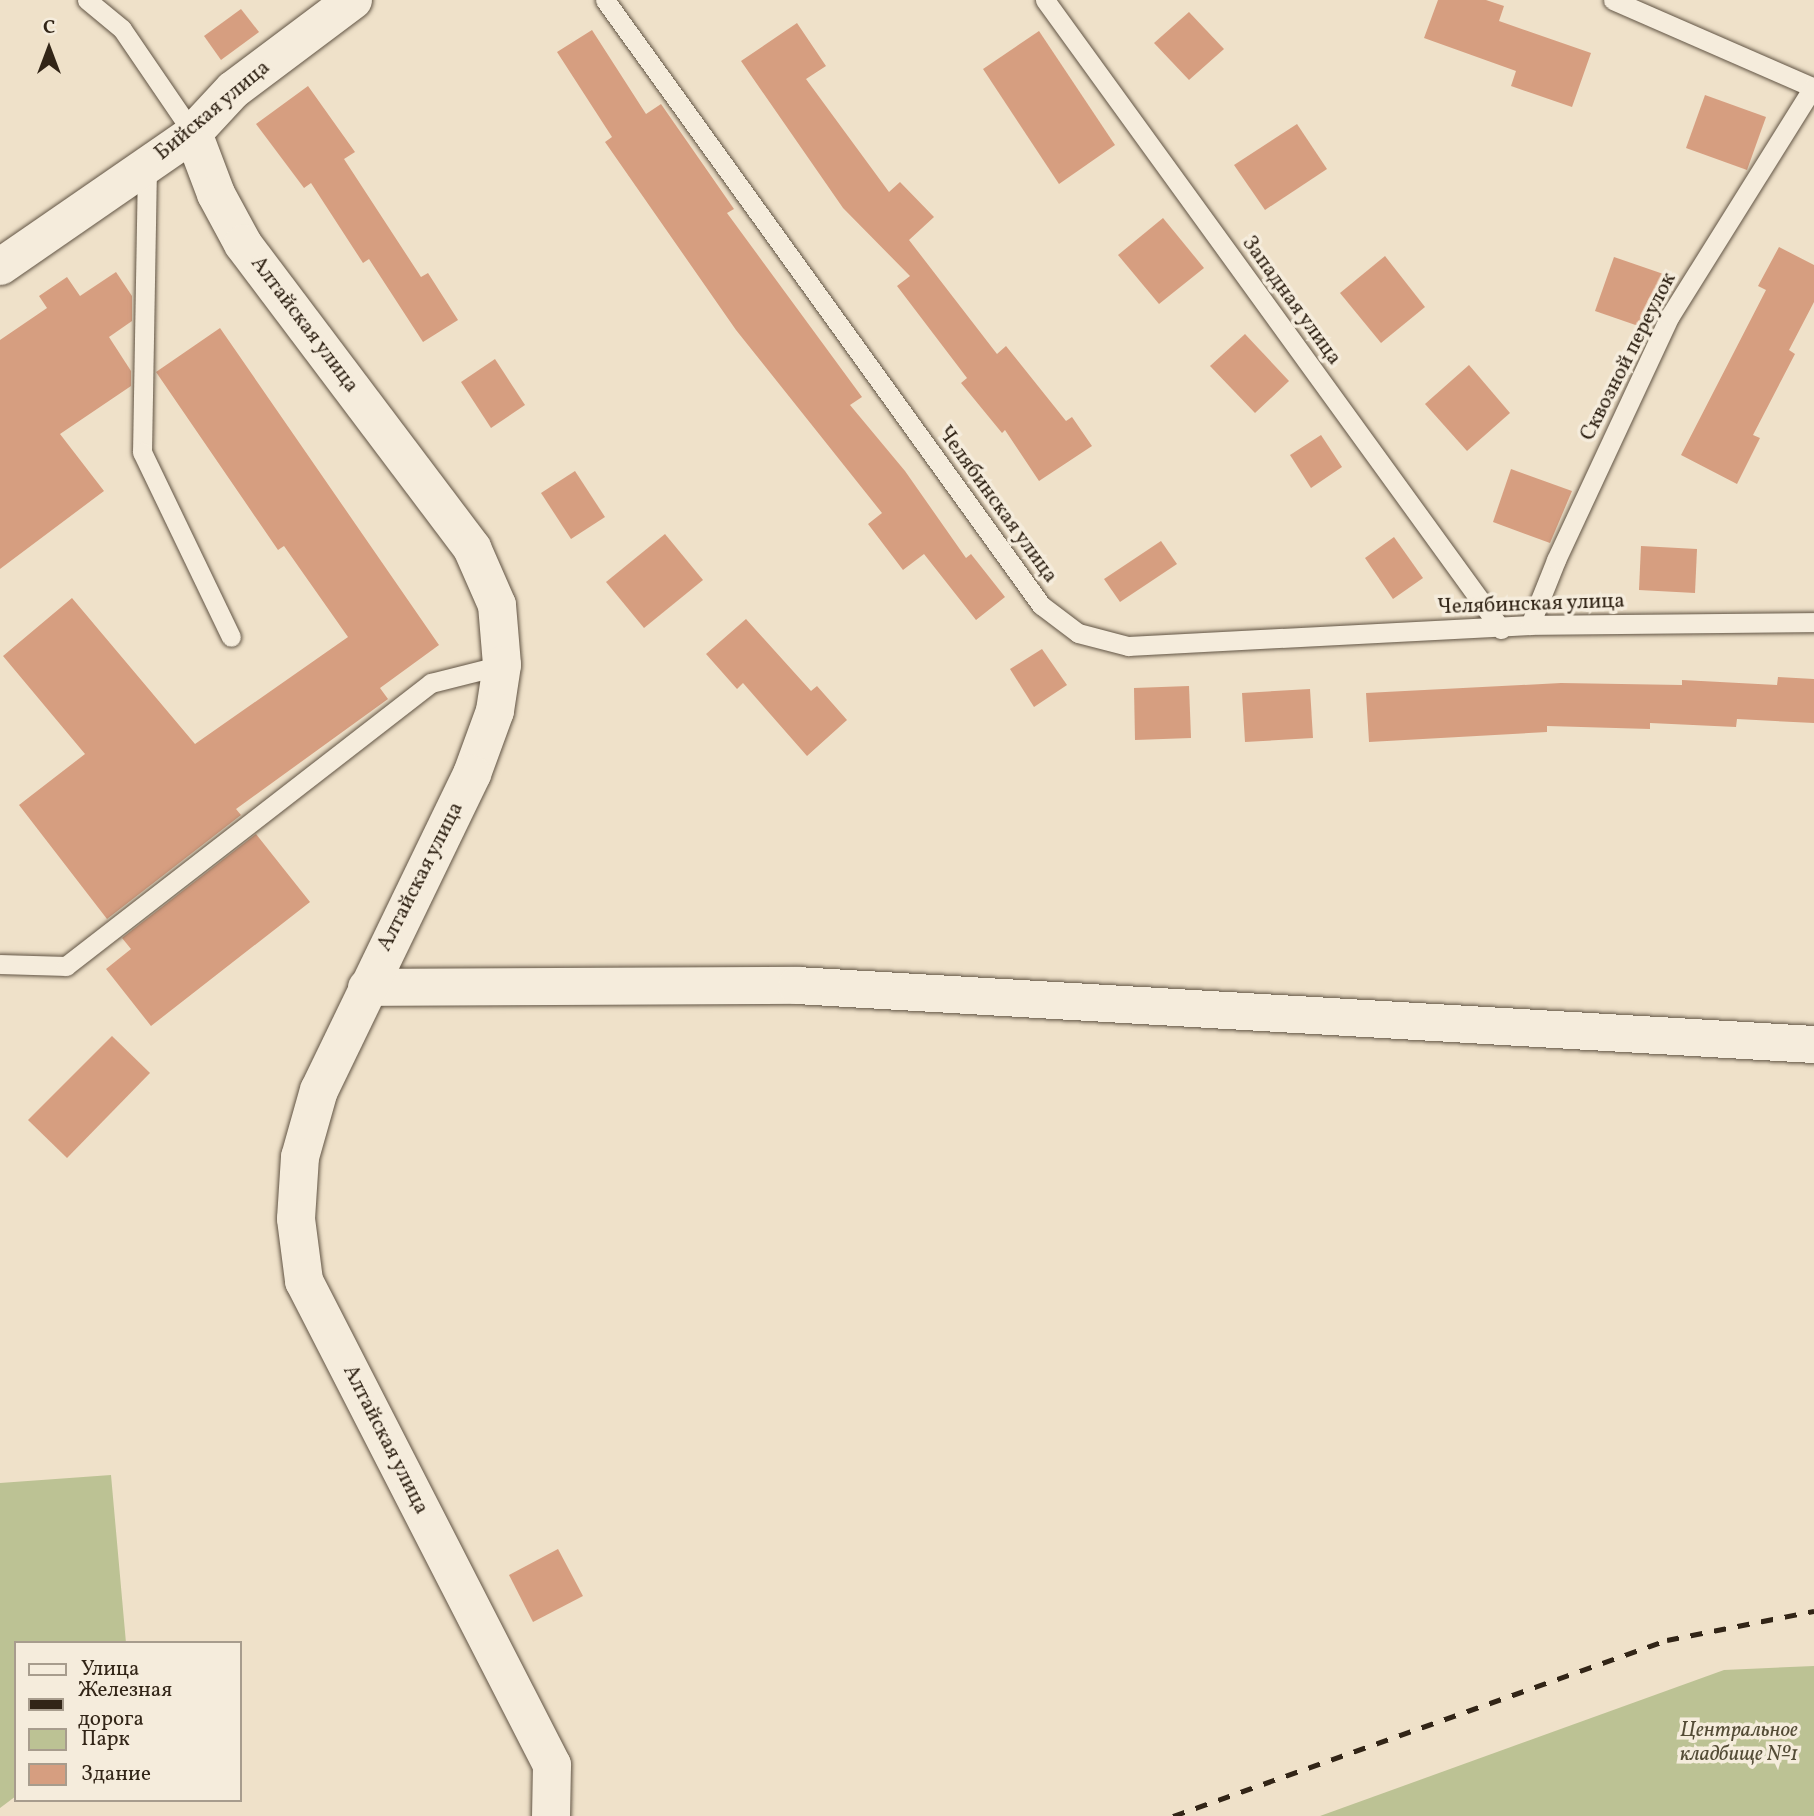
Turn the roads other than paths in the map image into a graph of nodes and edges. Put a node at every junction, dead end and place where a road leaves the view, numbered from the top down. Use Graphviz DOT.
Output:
graph roads {
  1 [pos="87,0"];
  2 [pos="353,0"];
  3 [pos="605,0"];
  4 [pos="1045,0"];
  5 [pos="1613,0"];
  6 [pos="1813,87"];
  7 [pos="192,133"];
  8 [pos="147,167"];
  9 [pos="0,266"];
  10 [pos="1814,622"];
  11 [pos="1530,625"];
  12 [pos="1501,629"];
  13 [pos="230,637"];
  14 [pos="502,664"];
  15 [pos="0,964"];
  16 [pos="366,987"];
  17 [pos="1814,1044"];
  18 [pos="551,1816"];
  1 -- 7 [label="lane, Алтайская улица"];
  2 -- 7 [label="street, Бийская улица"];
  3 -- 12 [label="lane, Челябинская улица"];
  4 -- 12 [label="lane, Западная улица"];
  5 -- 6 [label="lane"];
  6 -- 11 [label="lane, Сквозной переулок"];
  7 -- 8 [label="street, Бийская улица"];
  7 -- 14 [label="street, Алтайская улица"];
  8 -- 9 [label="street, Бийская улица"];
  8 -- 13 [label="lane"];
  10 -- 11 [label="lane, Челябинская улица"];
  11 -- 12 [label="lane, Челябинская улица"];
  14 -- 15 [label="lane"];
  14 -- 16 [label="street, Алтайская улица"];
  16 -- 17 [label="street"];
  16 -- 18 [label="street, Алтайская улица"];
}
